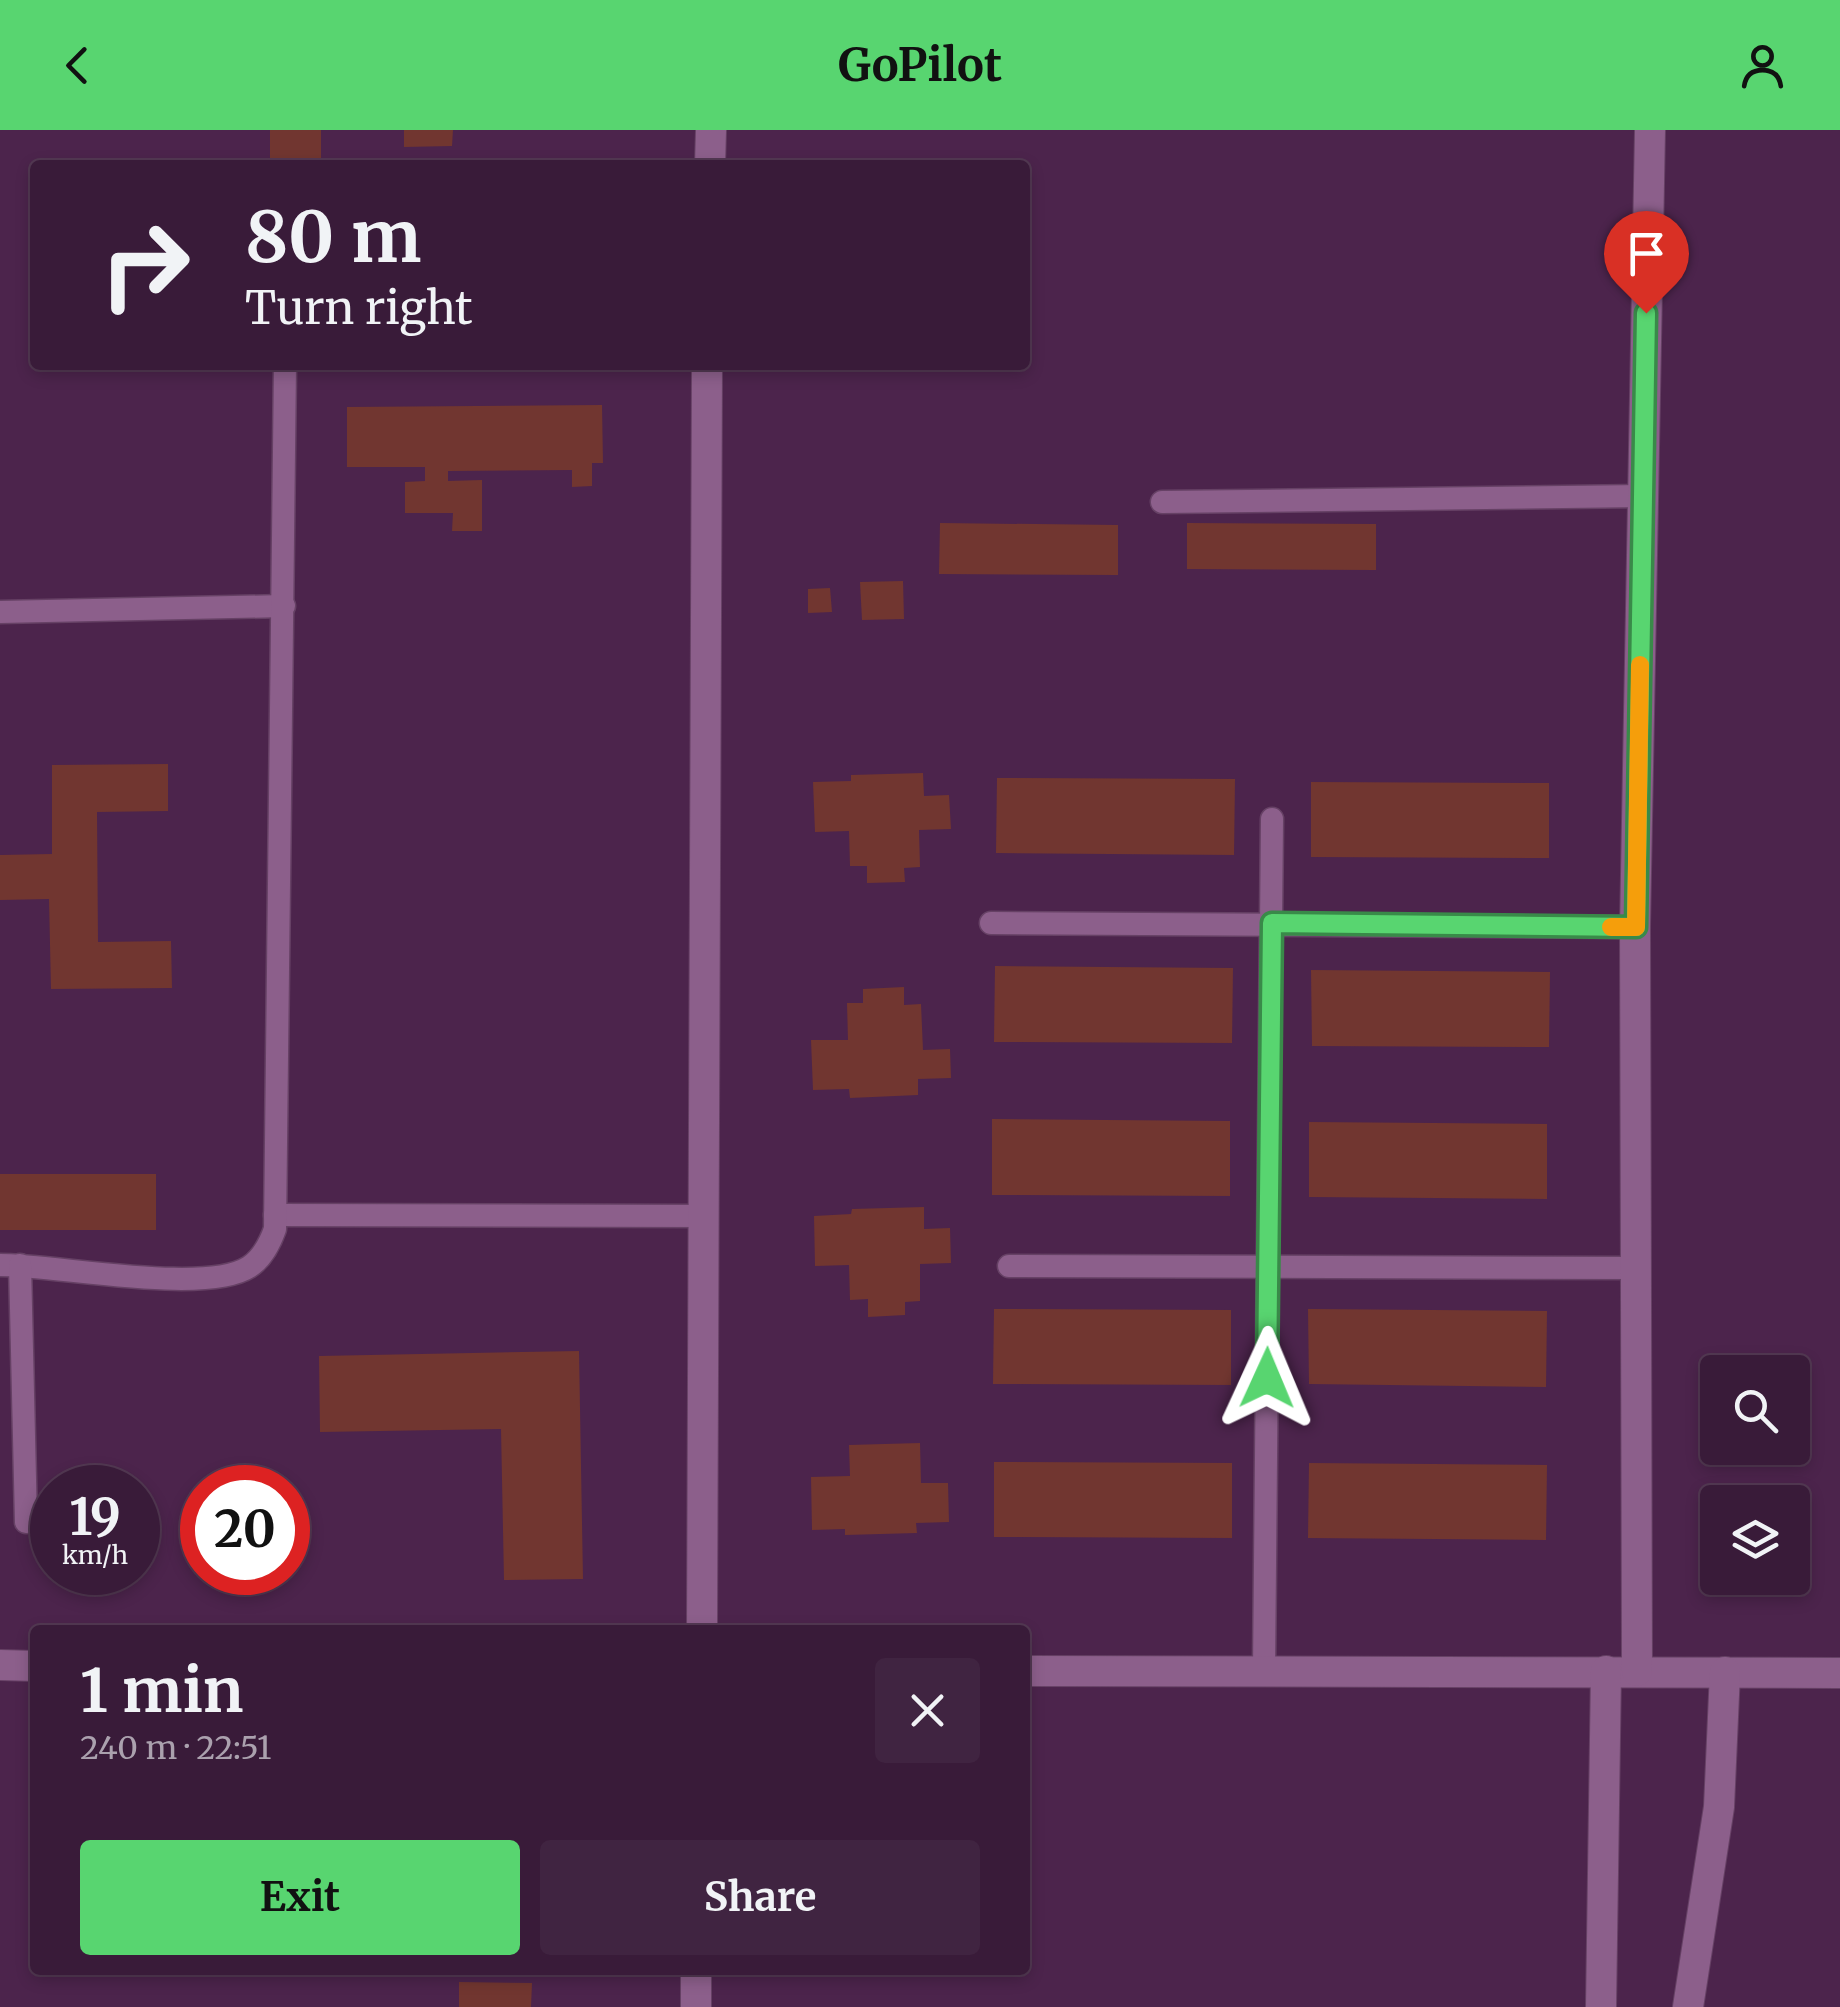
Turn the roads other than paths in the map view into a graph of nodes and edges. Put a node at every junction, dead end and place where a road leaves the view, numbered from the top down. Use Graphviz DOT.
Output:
graph roads {
  1 [pos="710,130"];
  2 [pos="1650,130"];
  3 [pos="710,160"];
  4 [pos="285,370"];
  5 [pos="707,370"];
  6 [pos="1643,496"];
  7 [pos="1162,502"];
  8 [pos="284,606"];
  9 [pos="0,612"];
  10 [pos="1272,819"];
  11 [pos="991,923"];
  12 [pos="1272,923"];
  13 [pos="1636,927"];
  14 [pos="275,1215"];
  15 [pos="704,1216"];
  16 [pos="10,1265"];
  17 [pos="1009,1266"];
  18 [pos="1268,1268"];
  19 [pos="1637,1268"];
  20 [pos="26,1522"];
  21 [pos="702,1625"];
  22 [pos="0,1665"];
  23 [pos="30,1666"];
  24 [pos="1264,1670"];
  25 [pos="1030,1671"];
  26 [pos="1622,1671"];
  27 [pos="1725,1672"];
  28 [pos="1840,1673"];
  29 [pos="696,1975"];
  30 [pos="696,2007"];
  31 [pos="1601,2007"];
  32 [pos="1688,2007"];
  1 -- 3 [label="street"];
  2 -- 6 [label="street"];
  4 -- 8 [label="lane"];
  5 -- 15 [label="street"];
  6 -- 7 [label="lane"];
  6 -- 13 [label="street"];
  8 -- 9 [label="lane"];
  8 -- 14 [label="lane"];
  10 -- 12 [label="lane"];
  11 -- 12 [label="lane"];
  12 -- 13 [label="lane"];
  12 -- 18 [label="lane"];
  13 -- 19 [label="street"];
  14 -- 15 [label="lane"];
  14 -- 16 [label="lane"];
  15 -- 21 [label="street"];
  16 -- 20 [label="lane"];
  17 -- 18 [label="lane"];
  18 -- 19 [label="lane"];
  18 -- 24 [label="lane"];
  19 -- 26 [label="street"];
  22 -- 23 [label="street"];
  24 -- 25 [label="street"];
  24 -- 26 [label="street"];
  26 -- 27 [label="street"];
  26 -- 31 [label="street"];
  27 -- 28 [label="street"];
  27 -- 32 [label="street"];
  29 -- 30 [label="street"];
}
